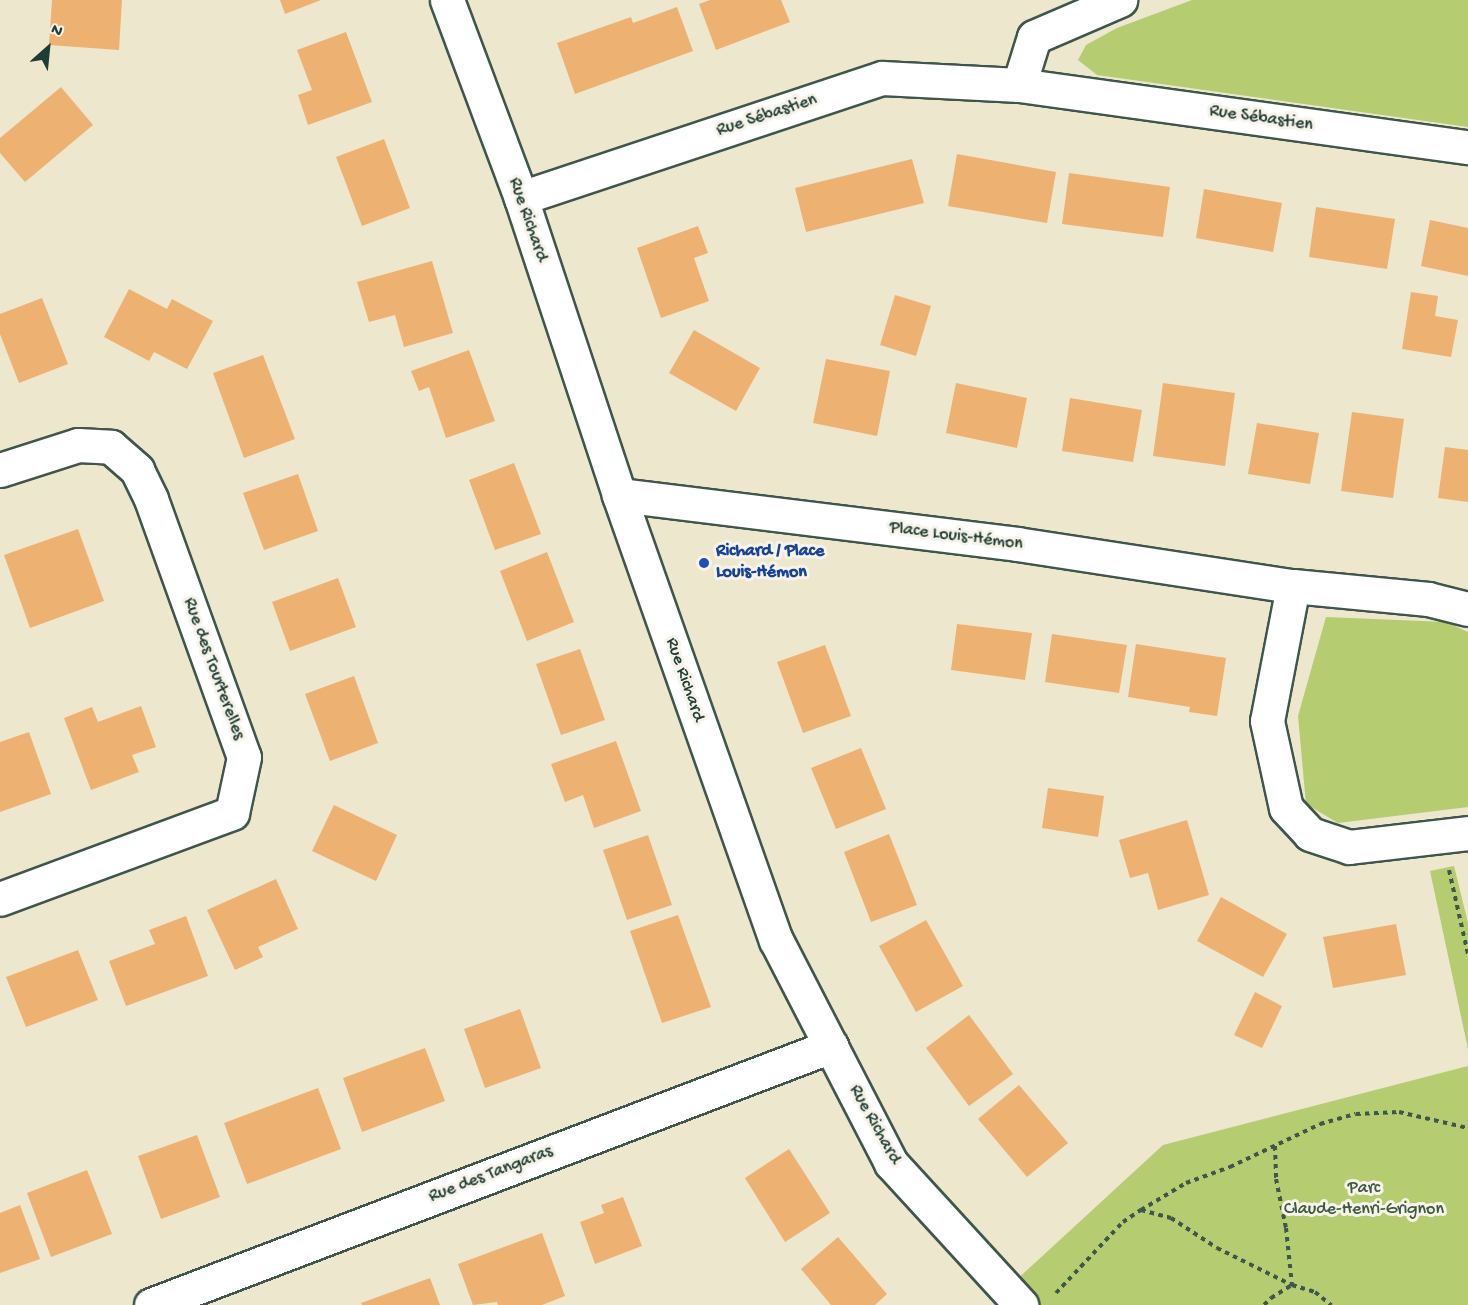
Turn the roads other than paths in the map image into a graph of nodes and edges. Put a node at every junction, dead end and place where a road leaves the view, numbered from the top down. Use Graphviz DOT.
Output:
graph roads {
  1 [pos="447,0"];
  2 [pos="1120,0"];
  3 [pos="1019,85"];
  4 [pos="1468,147"];
  5 [pos="521,198"];
  6 [pos="0,470"];
  7 [pos="619,495"];
  8 [pos="1293,586"];
  9 [pos="1468,609"];
  10 [pos="1455,835"];
  11 [pos="0,899"];
  12 [pos="831,1046"];
  13 [pos="151,1305"];
  14 [pos="1022,1305"];
  1 -- 5 [label="street, Rue Richard"];
  2 -- 3 [label="street"];
  3 -- 4 [label="street, Rue Sébastien"];
  3 -- 5 [label="street, Rue Sébastien"];
  5 -- 7 [label="street, Rue Richard"];
  6 -- 11 [label="street, Rue des Tourterelles"];
  7 -- 8 [label="street, Place Louis-Hémon"];
  7 -- 12 [label="street, Rue Richard"];
  8 -- 9 [label="street, Place Louis-Hémon"];
  8 -- 10 [label="street"];
  12 -- 13 [label="street, Rue des Tangaras"];
  12 -- 14 [label="street, Rue Richard"];
}
